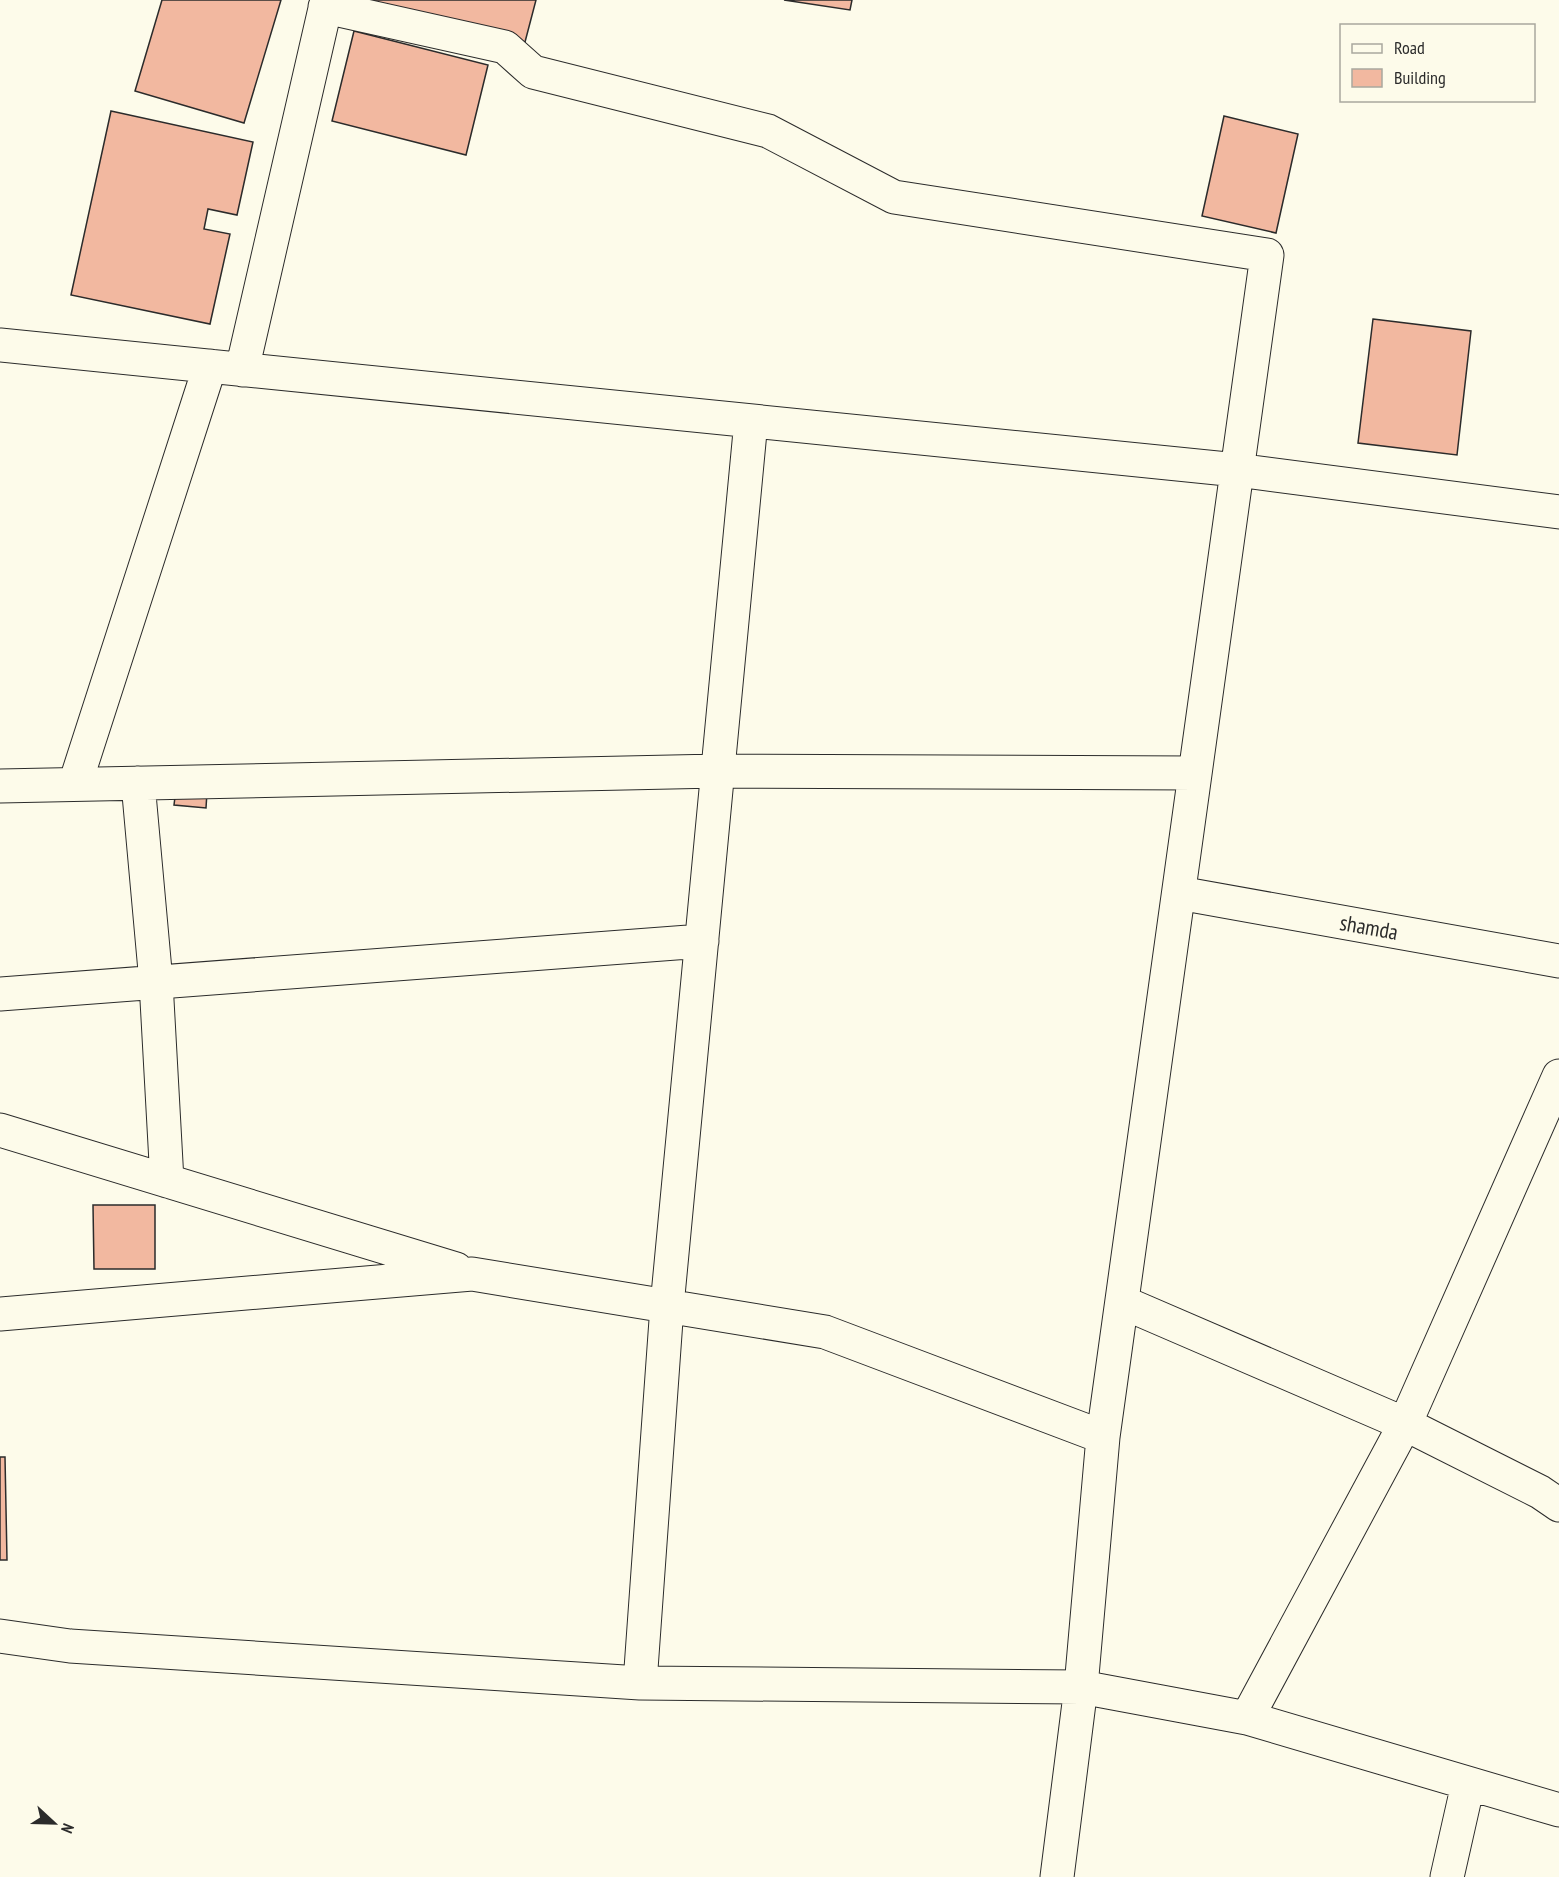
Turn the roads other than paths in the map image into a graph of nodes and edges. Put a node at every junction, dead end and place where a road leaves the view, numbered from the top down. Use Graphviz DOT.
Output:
graph roads {
  1 [pos="326,4"];
  2 [pos="0,345"];
  3 [pos="210,366"];
  4 [pos="242,370"];
  5 [pos="751,421"];
  6 [pos="1237,470"];
  7 [pos="1559,512"];
  8 [pos="718,771"];
  9 [pos="1195,773"];
  10 [pos="138,783"];
  11 [pos="75,784"];
  12 [pos="0,786"];
  13 [pos="1179,893"];
  14 [pos="702,941"];
  15 [pos="1559,961"];
  16 [pos="156,982"];
  17 [pos="0,994"];
  18 [pos="1559,1076"];
  19 [pos="0,1130"];
  20 [pos="167,1181"];
  21 [pos="472,1274"];
  22 [pos="1122,1302"];
  23 [pos="667,1306"];
  24 [pos="0,1314"];
  25 [pos="1405,1424"];
  26 [pos="1103,1437"];
  27 [pos="1559,1505"];
  28 [pos="0,1636"];
  29 [pos="640,1683"];
  30 [pos="1081,1687"];
  31 [pos="1247,1718"];
  32 [pos="1468,1784"];
  33 [pos="1559,1810"];
  34 [pos="1057,1877"];
  35 [pos="1447,1877"];
  1 -- 4 [label="street"];
  1 -- 6 [label="street"];
  2 -- 3 [label="street"];
  3 -- 4 [label="street"];
  3 -- 11 [label="street"];
  4 -- 5 [label="street"];
  5 -- 6 [label="street"];
  5 -- 8 [label="street"];
  6 -- 7 [label="street"];
  6 -- 9 [label="street"];
  8 -- 9 [label="street"];
  8 -- 10 [label="street"];
  8 -- 14 [label="street"];
  9 -- 13 [label="street"];
  10 -- 11 [label="street"];
  10 -- 16 [label="street"];
  11 -- 12 [label="street"];
  13 -- 15 [label="street, shamda"];
  13 -- 22 [label="street"];
  14 -- 16 [label="street"];
  14 -- 23 [label="street"];
  16 -- 17 [label="street"];
  16 -- 20 [label="street"];
  18 -- 25 [label="street"];
  19 -- 20 [label="street"];
  20 -- 21 [label="street"];
  21 -- 23 [label="street"];
  21 -- 24 [label="street"];
  22 -- 25 [label="street"];
  22 -- 26 [label="street"];
  23 -- 26 [label="street"];
  23 -- 29 [label="street"];
  25 -- 27 [label="street"];
  25 -- 31 [label="street"];
  26 -- 30 [label="street"];
  28 -- 29 [label="street"];
  29 -- 30 [label="street"];
  30 -- 31 [label="street"];
  30 -- 34 [label="street"];
  31 -- 32 [label="street"];
  32 -- 33 [label="street"];
  32 -- 35 [label="street"];
}
